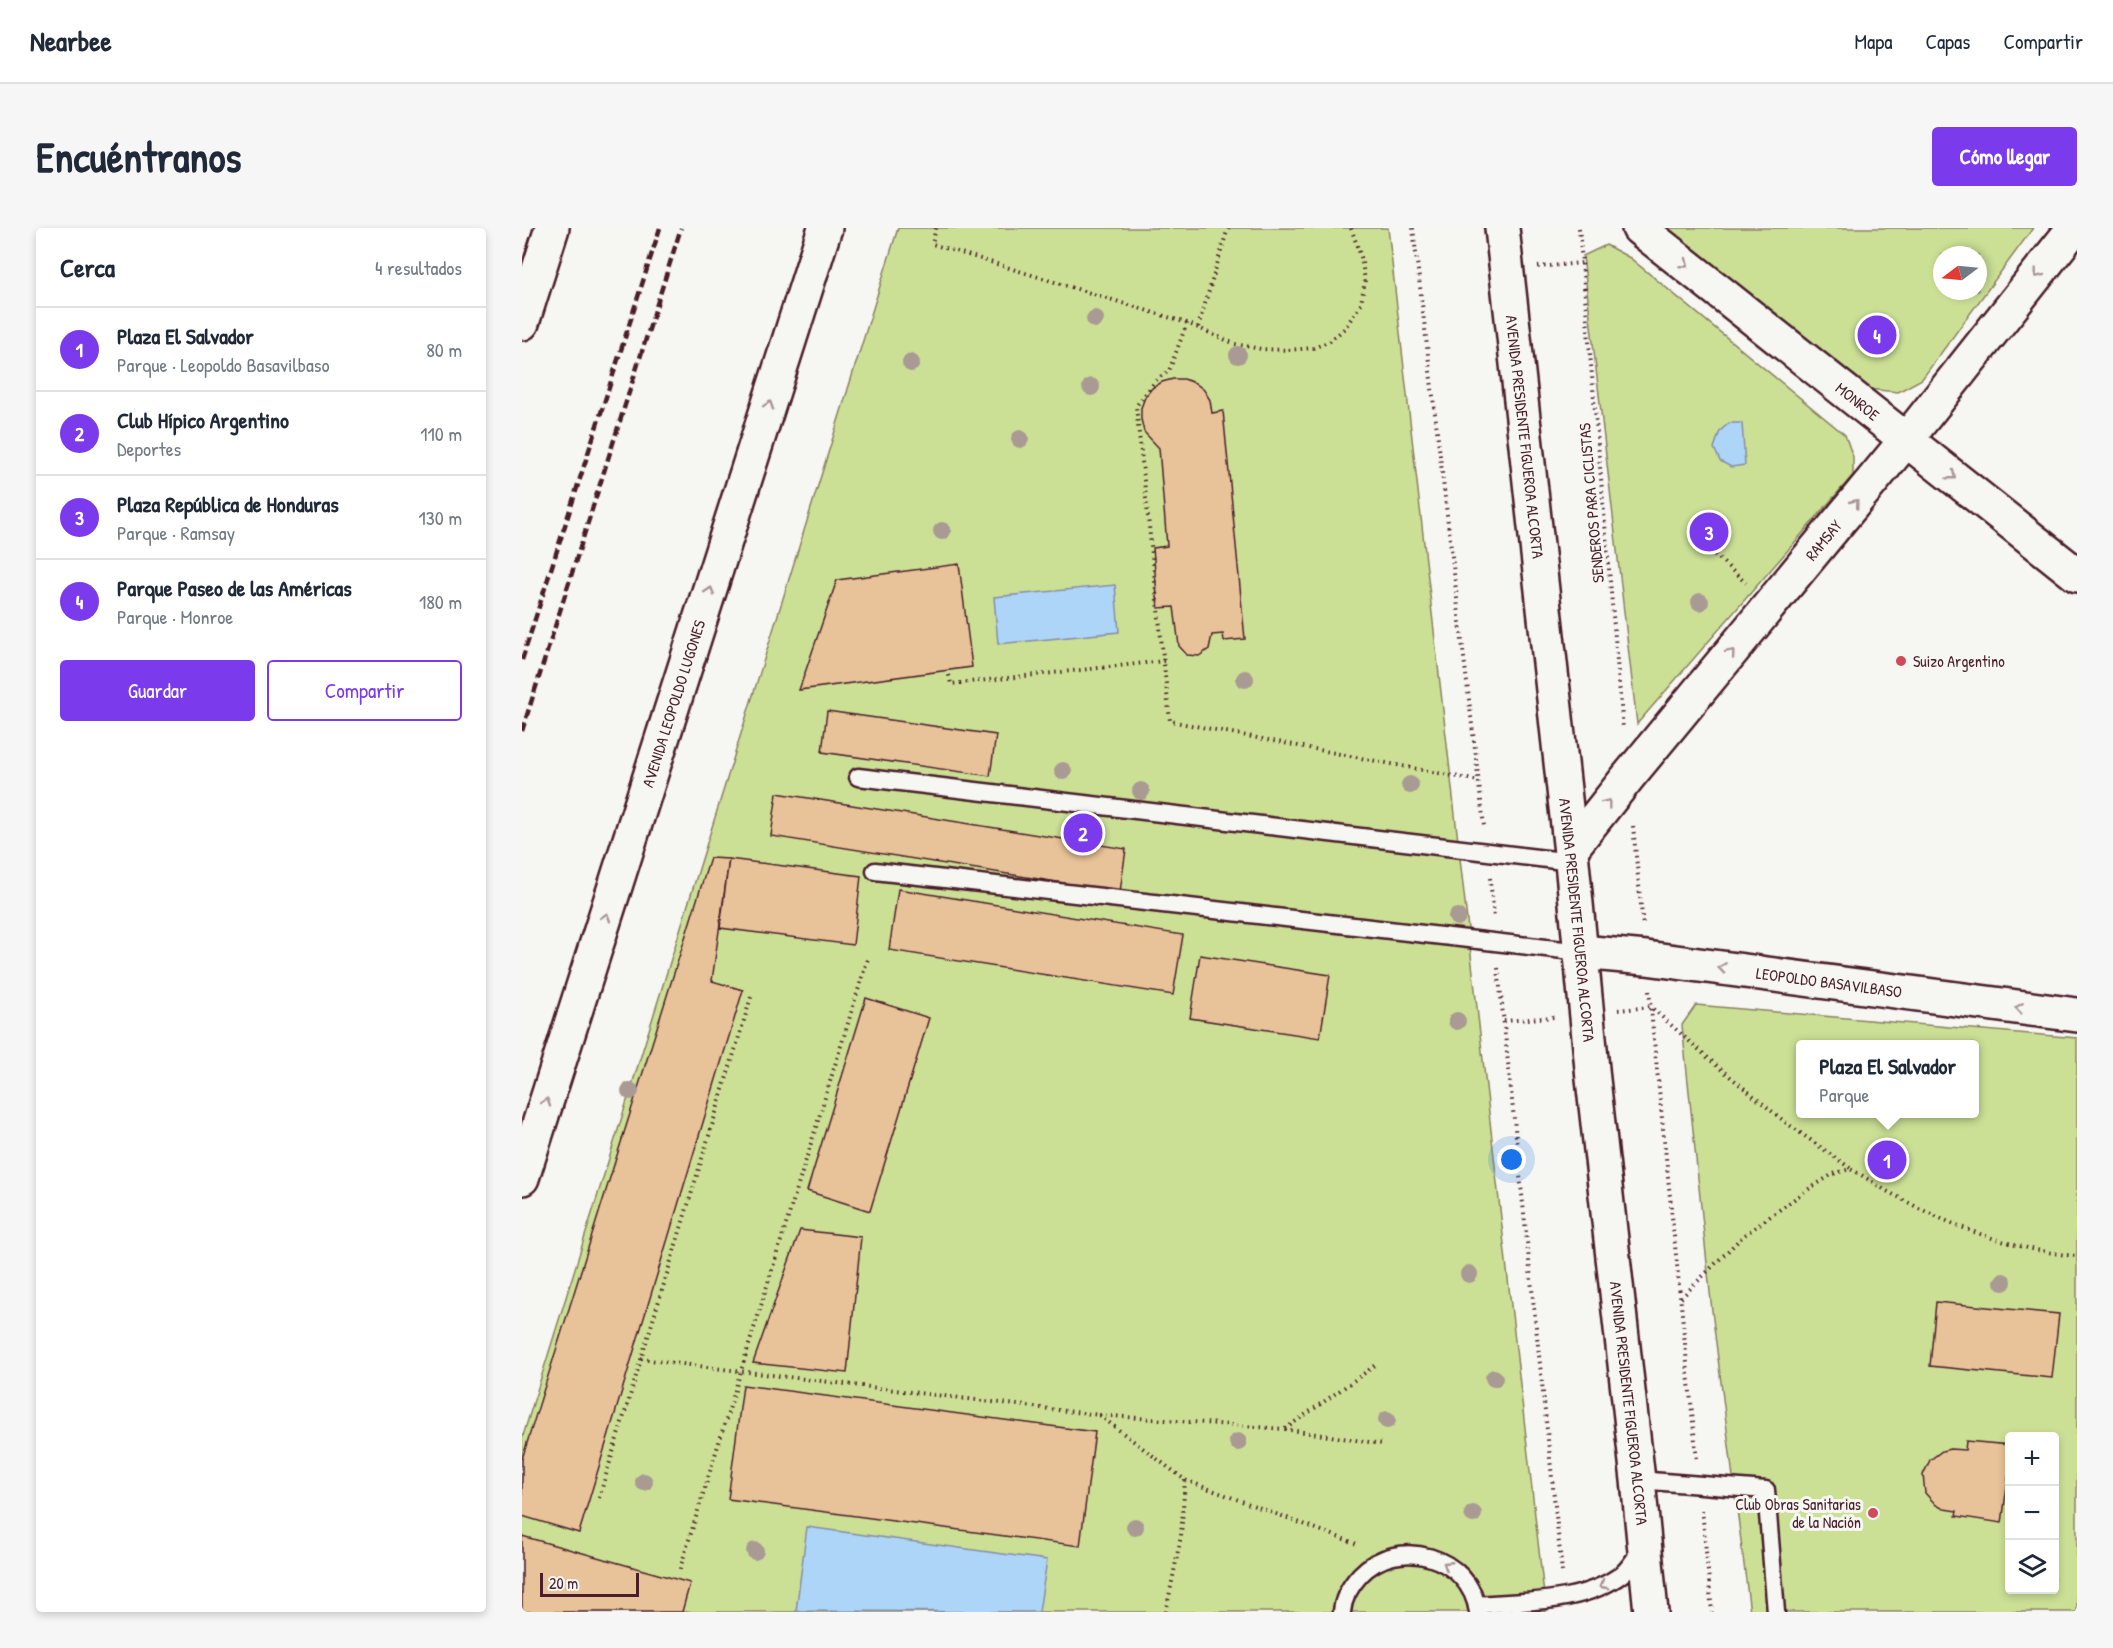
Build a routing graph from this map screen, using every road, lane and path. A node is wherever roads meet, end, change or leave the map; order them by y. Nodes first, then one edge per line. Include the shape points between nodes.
1 (552, 228) edge
2 (825, 228) edge
3 (936, 228) edge
4 (1228, 228) edge
5 (1351, 228) edge
6 (1502, 228) edge
7 (1579, 228) edge
8 (1639, 228) edge
9 (2074, 228) edge
10 (1582, 263) junction
11 (1506, 270) junction
12 (522, 323) edge
13 (1187, 323) junction
14 (1198, 327) junction
15 (1906, 440) junction
16 (1703, 522) dead end
17 (2077, 575) edge
18 (1771, 605) junction
19 (1164, 661) junction
20 (949, 675) dead end
21 (858, 777) dead end
22 (1628, 777) junction
23 (1479, 781) dead end
24 (1571, 856) junction
25 (875, 871) dead end
26 (1581, 952) junction
27 (868, 958) dead end
28 (1646, 958) junction
29 (752, 994) dead end
30 (1651, 1007) junction
31 (2077, 1015) edge
32 (1850, 1169) junction
33 (522, 1178) edge
34 (2077, 1256) edge
35 (1680, 1299) junction
36 (641, 1359) junction
37 (1376, 1365) dead end
38 (741, 1371) junction
39 (1099, 1415) junction
40 (1284, 1429) junction
41 (1382, 1444) dead end
42 (1185, 1480) junction
43 (1638, 1480) junction
44 (1699, 1484) junction
45 (599, 1498) dead end
46 (1644, 1545) junction
47 (1389, 1556) junction
48 (680, 1569) dead end
49 (1478, 1609) edge
50 (1166, 1612) edge
51 (1342, 1612) edge
52 (1651, 1612) edge
53 (1712, 1612) edge
54 (1776, 1612) edge

1 - 12 main road
33 -> 2 main road, AVENIDA LEOPOLDO LUGONES
3 - 13 path via 932,244
4 - 14 path
5 - 14 path via 1365,280 1361,304 1346,328 1330,341 1313,348 1261,349 1235,344
6 - 11 main road, AVENIDA PRESIDENTE FIGUEROA ALCORTA
7 - 10 path, SENDEROS PARA CICLISTAS
8 -> 15 main road, MONROE
9 -> 15 main road, RAMSAY
10 - 11 path
10 - 22 path, SENDEROS PARA CICLISTAS
11 - 24 main road, AVENIDA PRESIDENTE FIGUEROA ALCORTA
13 - 14 path
13 - 19 path via 1169,371 1157,379 1136,406
15 -> 17 main road, MONROE
18 -> 15 main road, RAMSAY
16 - 18 path via 1703,537 1715,555
22 -> 18 main road, RAMSAY
19 - 20 path via 951,684
19 - 23 path via 1170,721
21 - 24 lane
24 -> 22 main road, RAMSAY
22 - 28 path, SENDEROS PARA CICLISTAS
24 - 26 main road, AVENIDA PRESIDENTE FIGUEROA ALCORTA
25 - 26 lane
26 - 28 main road, LEOPOLDO BASAVILBASO
26 - 43 main road, AVENIDA PRESIDENTE FIGUEROA ALCORTA
27 - 38 path
28 - 30 path, SENDEROS PARA CICLISTAS
31 -> 28 main road, LEOPOLDO BASAVILBASO
29 - 36 path
30 - 32 path via 1785,1122
30 - 35 path, SENDEROS PARA CICLISTAS
32 - 34 path via 1896,1197 1971,1230 2051,1254
32 - 35 path via 1813,1186 1743,1236
35 - 44 path, SENDEROS PARA CICLISTAS
36 - 38 path
36 - 45 path
37 - 40 path
38 - 39 path
38 - 48 path
39 - 40 path
39 - 42 path
40 - 41 path
42 - 47 path
42 - 50 path via 1181,1536
43 - 44 lane
43 - 46 main road, AVENIDA PRESIDENTE FIGUEROA ALCORTA
44 - 53 path, SENDEROS PARA CICLISTAS
44 - 54 lane via 1766,1490
46 -> 49 lane via 1624,1573 1598,1589
46 - 52 main road, AVENIDA PRESIDENTE FIGUEROA ALCORTA
49 -> 47 lane via 1470,1588 1443,1562 1426,1555
47 - 51 lane via 1368,1567 1351,1584

